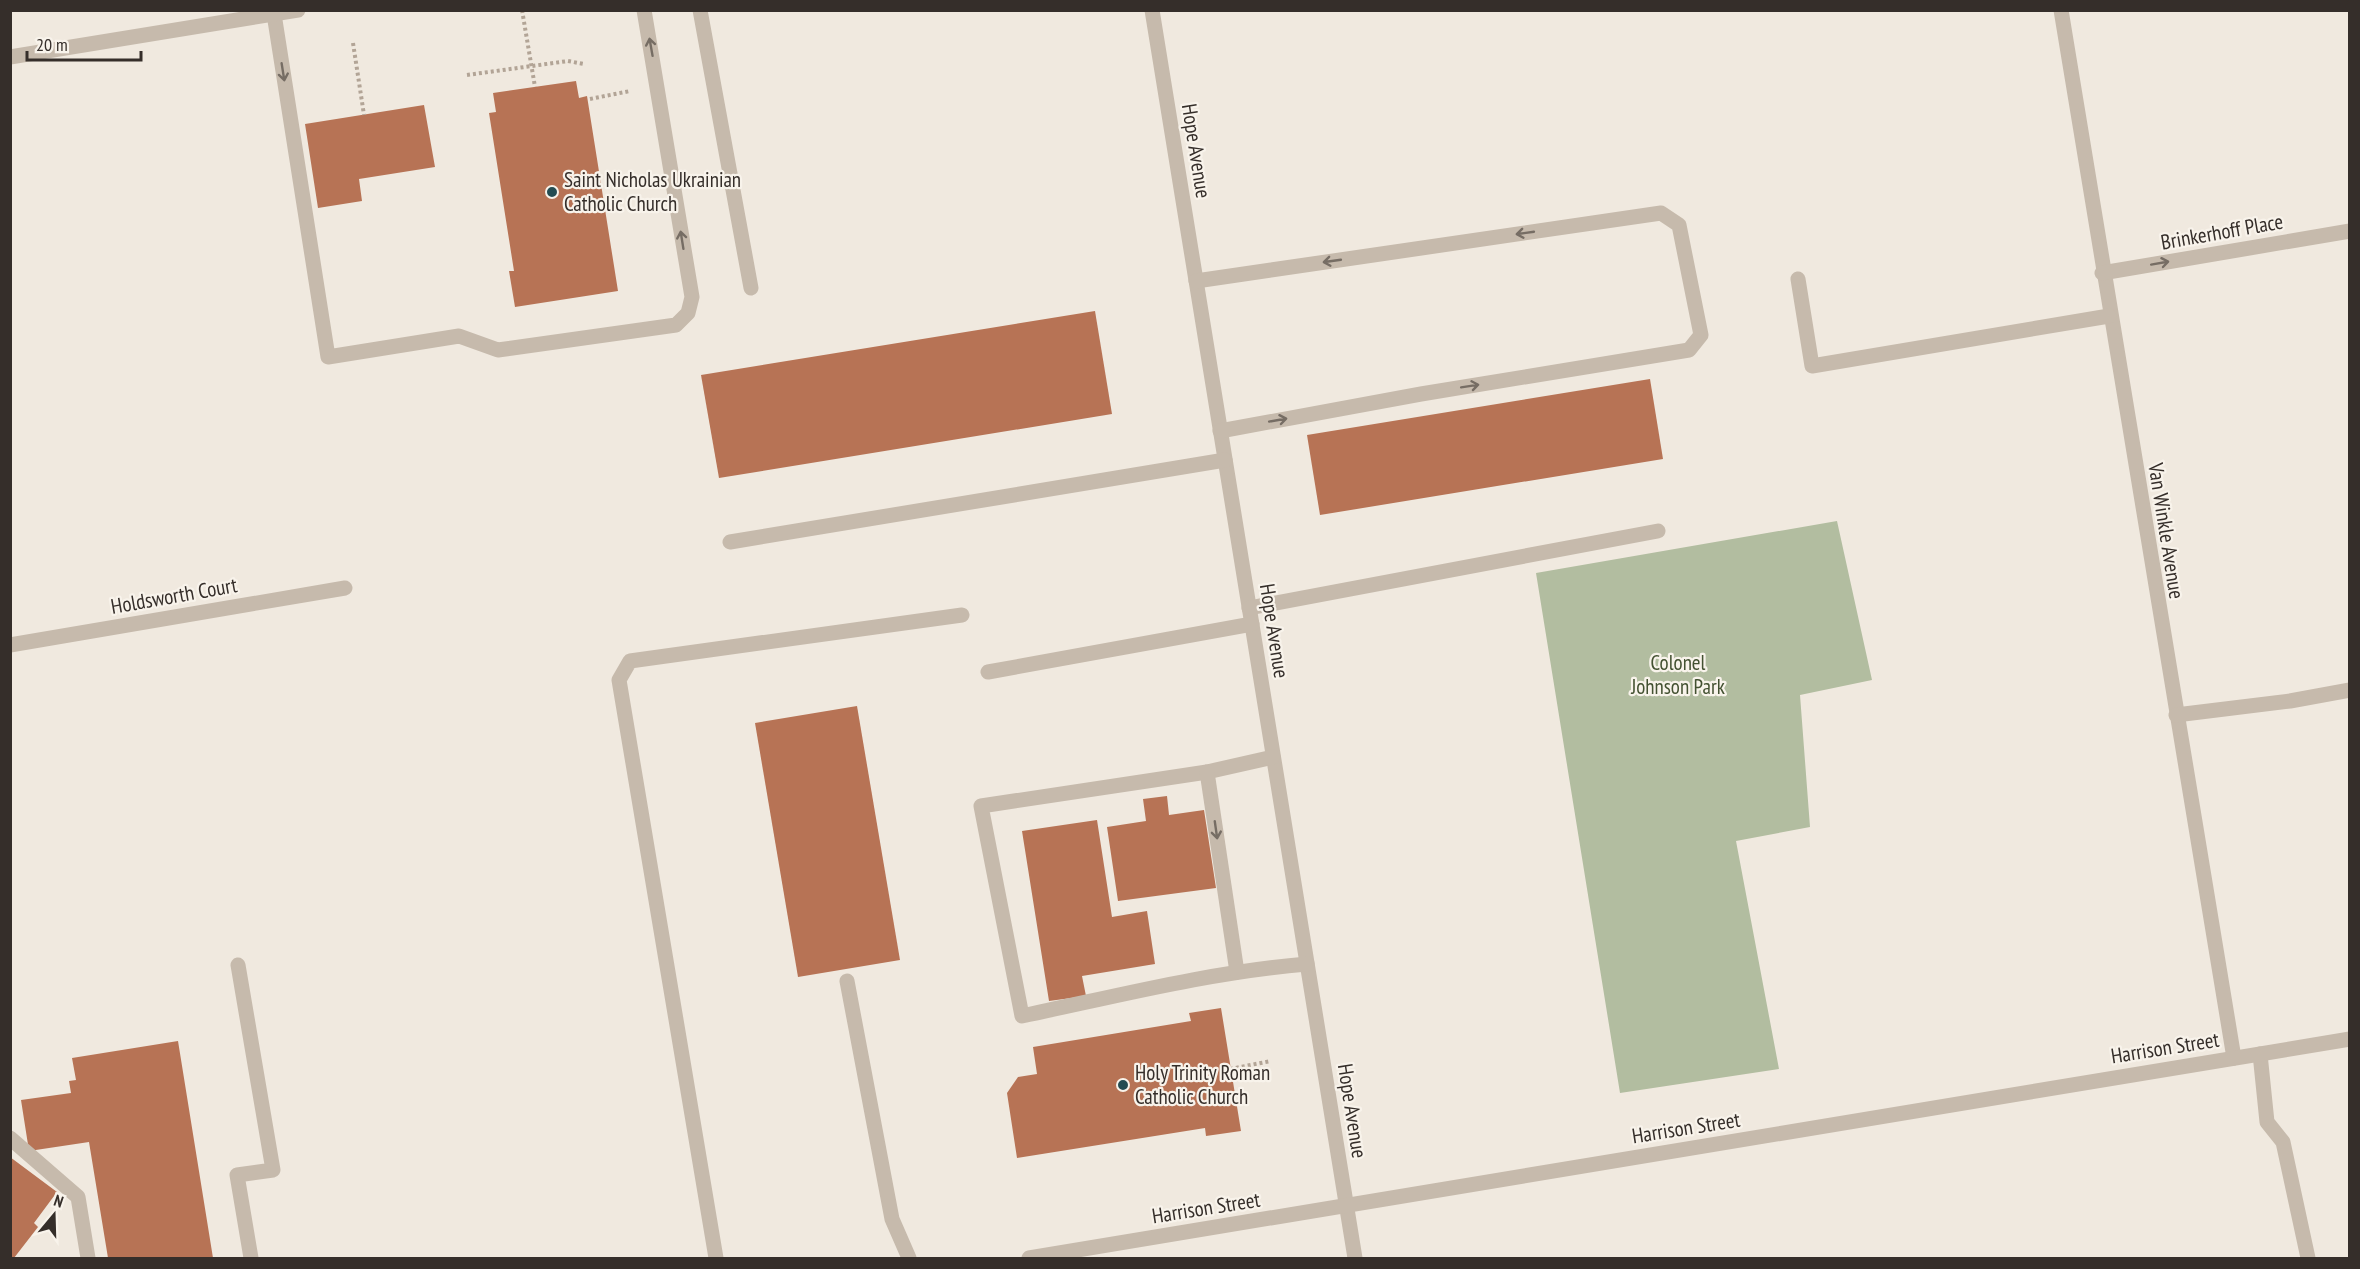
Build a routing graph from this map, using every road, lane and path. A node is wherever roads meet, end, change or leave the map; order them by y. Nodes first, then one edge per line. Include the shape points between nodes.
1 (298, 10) edge
2 (522, 10) edge
3 (644, 10) edge
4 (700, 10) edge
5 (1152, 10) edge
6 (2061, 10) edge
7 (274, 14) junction
8 (353, 43) dead end
9 (10, 57) edge
10 (584, 64) dead end
11 (532, 67) junction
12 (467, 75) dead end
13 (657, 86) junction
14 (535, 87) dead end
15 (590, 99) dead end
16 (364, 115) dead end
17 (2349, 231) edge
18 (2102, 273) junction
19 (1798, 279) dead end
20 (1196, 281) junction
21 (751, 288) dead end
22 (2109, 316) junction
23 (1220, 431) junction
24 (1225, 460) junction
25 (1658, 531) dead end
26 (730, 542) dead end
27 (345, 588) dead end
28 (1249, 608) junction
29 (962, 615) dead end
30 (1252, 624) junction
31 (10, 645) edge
32 (988, 672) dead end
33 (2349, 690) edge
34 (2176, 715) junction
35 (1274, 757) junction
36 (1207, 772) junction
37 (1307, 964) junction
38 (238, 965) dead end
39 (1237, 972) junction
40 (848, 981) dead end
41 (2349, 1039) edge
42 (2260, 1054) junction
43 (2234, 1058) junction
44 (1271, 1061) dead end
45 (1230, 1069) dead end
46 (10, 1138) edge
47 (1346, 1205) junction
48 (88, 1258) edge
49 (251, 1258) edge
50 (716, 1258) edge
51 (909, 1258) edge
52 (1029, 1258) edge
53 (1355, 1258) edge
54 (2308, 1258) edge

1 - 7 street
2 - 11 path
13 -> 3 street
4 - 21 street
5 - 20 street, Hope Avenue
6 - 18 street, Van Winkle Avenue
7 - 9 street
7 -> 13 street via 328,357 459,336 498,350 676,325 688,313 692,297
8 - 16 path
10 - 11 path via 568,61
11 - 12 path
11 - 14 path
13 - 15 path
18 -> 17 street, Brinkerhoff Place
18 - 22 street, Van Winkle Avenue
19 - 22 street via 1812,366
20 - 23 street, Hope Avenue
23 -> 20 street via 1689,350 1701,335 1679,225 1661,213
22 - 34 street, Van Winkle Avenue
23 - 24 street, Hope Avenue
24 - 26 street
24 - 28 street, Hope Avenue
25 - 28 street
27 - 31 street, Holdsworth Court
28 - 30 street, Hope Avenue
29 - 50 street via 630,661 623,669 619,680
30 - 32 street
30 - 35 street, Hope Avenue
33 - 34 street
34 - 43 street, Van Winkle Avenue
35 - 36 street
35 - 37 street, Hope Avenue
36 -> 39 street
36 - 39 street via 981,806 1022,1016
37 - 39 street
37 - 47 street, Hope Avenue
38 - 49 street via 273,1170 237,1175
40 - 51 street via 892,1219
41 - 42 street, Harrison Street
42 - 43 street, Harrison Street
42 - 54 street via 2267,1122 2283,1142
43 - 47 street, Harrison Street
44 - 45 path
46 - 48 street via 78,1197
47 - 52 street, Harrison Street
47 - 53 street, Hope Avenue

